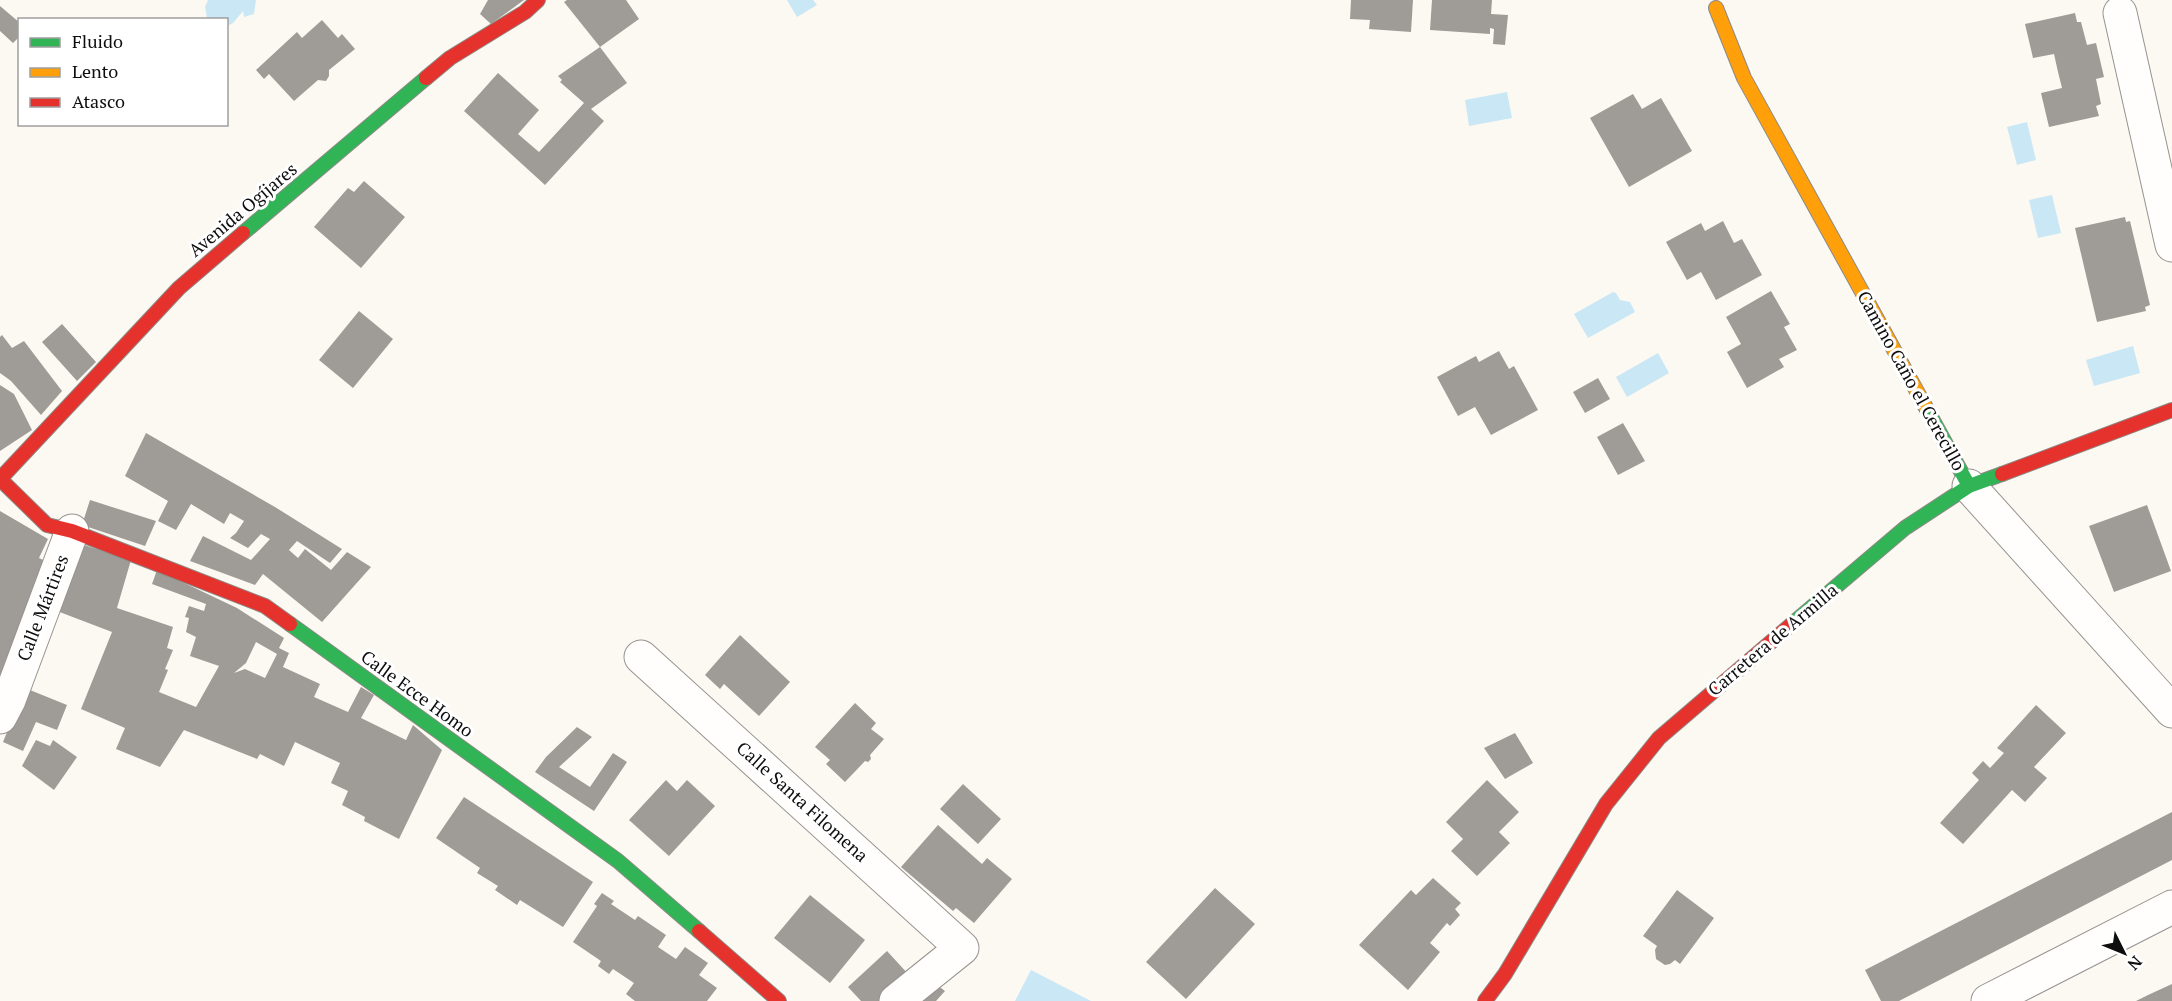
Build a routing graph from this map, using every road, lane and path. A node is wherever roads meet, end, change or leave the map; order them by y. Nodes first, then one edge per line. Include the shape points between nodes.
1 (538, 0) edge
2 (1717, 7) dead end
3 (2120, 13) dead end
4 (2172, 245) edge
5 (2172, 410) edge
6 (0, 479) edge
7 (1969, 486) junction
8 (72, 531) junction
9 (641, 657) dead end
10 (2172, 711) edge
11 (0, 717) edge
12 (2172, 908) edge
13 (779, 1001) edge
14 (896, 1001) edge
15 (1485, 1001) edge
16 (1988, 1001) edge

1 - 6 street, Avenida Ogíjares via 450,58 179,288
2 - 7 street, Camino Caño el Cerecillo via 1744,78
3 - 4 street
5 - 7 street, Carretera de Armilla
6 - 8 street, Calle Ecce Homo via 47,525
7 - 10 street, Camino Caño el Cerecillo
7 - 15 street, Carretera de Armilla via 1905,528 1659,738 1606,804
8 - 11 street, Calle Mártires
8 - 13 street, Calle Ecce Homo via 265,606 618,861
9 - 14 street, Calle Santa Filomena via 962,948
12 - 16 street

